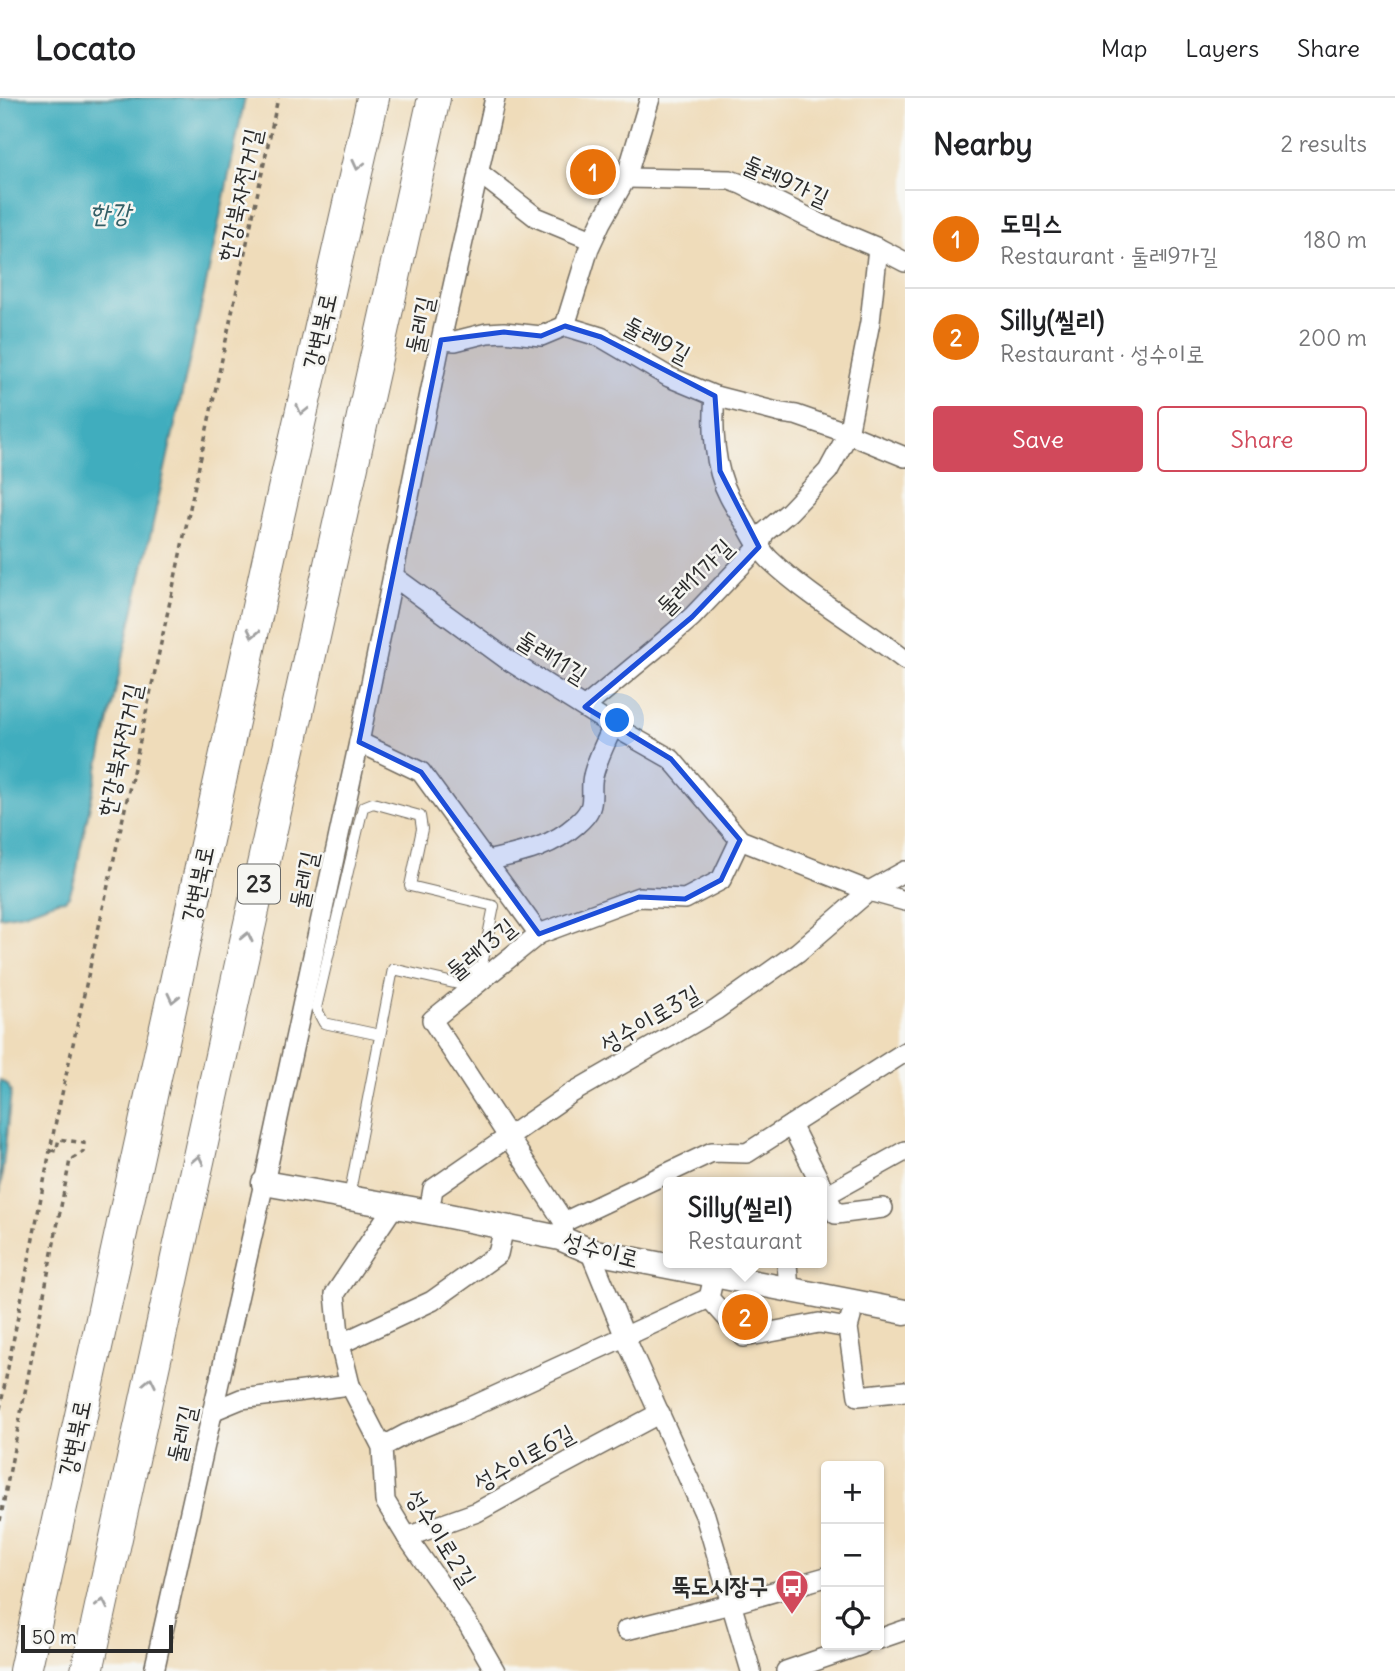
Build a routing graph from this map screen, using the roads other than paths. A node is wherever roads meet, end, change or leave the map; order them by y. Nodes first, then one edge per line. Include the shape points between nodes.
1 (373, 98) edge
2 (433, 98) edge
3 (495, 98) edge
4 (650, 98) edge
5 (478, 172) junction
6 (626, 178) junction
7 (592, 240) junction
8 (878, 248) junction
9 (905, 262) edge
10 (565, 326) junction
11 (441, 340) junction
12 (715, 396) junction
13 (848, 434) junction
14 (905, 457) edge
15 (760, 547) junction
16 (393, 576) junction
17 (905, 660) edge
18 (585, 707) junction
19 (613, 726) junction
20 (359, 742) junction
21 (740, 840) junction
22 (487, 861) junction
23 (905, 871) edge
24 (869, 891) junction
25 (905, 901) edge
26 (539, 934) junction
27 (380, 1035) junction
28 (905, 1052) edge
29 (791, 1125) junction
30 (508, 1136) junction
31 (905, 1151) edge
32 (663, 1177) edge
33 (664, 1177) edge
34 (816, 1177) edge
35 (264, 1183) junction
36 (827, 1196) edge
37 (349, 1198) junction
38 (827, 1200) edge
39 (394, 1206) junction
40 (883, 1209) dead end
41 (429, 1212) junction
42 (504, 1227) junction
43 (562, 1230) junction
44 (590, 1251) junction
45 (787, 1268) edge
46 (712, 1287) junction
47 (789, 1290) junction
48 (854, 1303) junction
49 (905, 1312) edge
50 (848, 1328) junction
51 (625, 1336) junction
52 (340, 1344) junction
53 (351, 1385) junction
54 (905, 1391) edge
55 (212, 1410) junction
56 (660, 1413) junction
57 (382, 1447) junction
58 (407, 1538) junction
59 (821, 1578) edge
60 (731, 1604) junction
61 (626, 1630) dead end
62 (905, 1630) edge
63 (884, 1637) edge
64 (847, 1650) edge
65 (24, 1669) edge
66 (88, 1671) edge
67 (154, 1671) edge
68 (495, 1671) edge
69 (751, 1671) edge
70 (786, 1671) edge

1 -> 65 highway, 강변북로 / 23
66 -> 2 highway, 23
3 - 5 street, 둘레길
4 - 6 street
5 - 7 street via 536,217
5 - 11 street, 둘레길
6 - 7 street
6 - 8 street, 둘레9가길 via 730,180
7 - 10 street
8 - 9 street, 둘레9가길
8 - 13 street via 870,322
10 - 11 street via 541,336 496,332
10 - 12 street, 둘레9길 via 601,338
11 - 16 street, 둘레길
12 - 13 street, 둘레9길 via 796,415
12 - 15 street via 713,428 720,471 728,494
13 - 14 street, 둘레9길
13 - 15 street, 둘레11가길 via 828,471 764,533
15 - 17 street via 803,587
15 - 18 street, 둘레11가길 via 692,617
16 - 18 street, 둘레11길 via 508,660
16 - 20 street, 둘레길
18 - 19 street, 둘레11길
19 - 21 street, 둘레11길 via 671,759
19 - 22 street via 592,776 592,805 587,814 551,843
20 - 22 street, 둘레13길 via 421,772
20 - 35 street, 둘레길
21 - 24 street, 둘레11길
21 - 26 street via 721,880 685,899 639,897
22 - 26 street, 둘레13길
23 - 24 street, 성수이로3길
24 - 25 street, 둘레11길
24 - 30 street, 성수이로3길 via 798,952 716,1010 570,1094
26 - 30 street, 둘레13길 via 432,1020
27 - 27 lane via 393,969 458,984 482,965 494,906 410,886 422,829 420,816 373,803 363,807 316,1008 324,1023
27 - 37 lane
28 - 29 street
29 - 33 street via 747,1153 712,1152
29 - 34 street
30 - 41 street, 성수이로3길 via 433,1189
30 - 43 street, 둘레13길
31 - 36 street
32 - 43 street
35 - 37 street, 성수이로
35 - 55 street, 둘레길
37 - 39 street, 성수이로
38 - 40 street via 836,1214
39 - 41 street, 성수이로
39 - 52 street, 성수이로2길 via 335,1294
41 - 42 street, 성수이로
42 - 43 street, 성수이로
42 - 52 street via 498,1254 432,1301
43 - 44 street, 성수이로
44 - 46 street, 성수이로
44 - 51 street
45 - 47 street
46 - 47 street, 성수이로
46 - 50 street via 744,1337 819,1323
46 - 51 street
47 - 48 street, 성수이로
48 - 49 street, 성수이로
48 - 50 street
50 - 54 street via 858,1396
51 - 56 street
51 - 57 street
52 - 53 street, 성수이로2길
53 - 55 street via 241,1399
53 - 57 street, 성수이로2길
55 - 67 street, 둘레길
56 - 58 street, 성수이로6길 via 477,1512
56 - 60 street via 705,1515
57 - 58 street, 성수이로2길 via 386,1501
58 - 68 street, 성수이로2길
59 - 60 street
60 - 61 street
60 - 69 street
62 - 63 street
64 - 70 street

